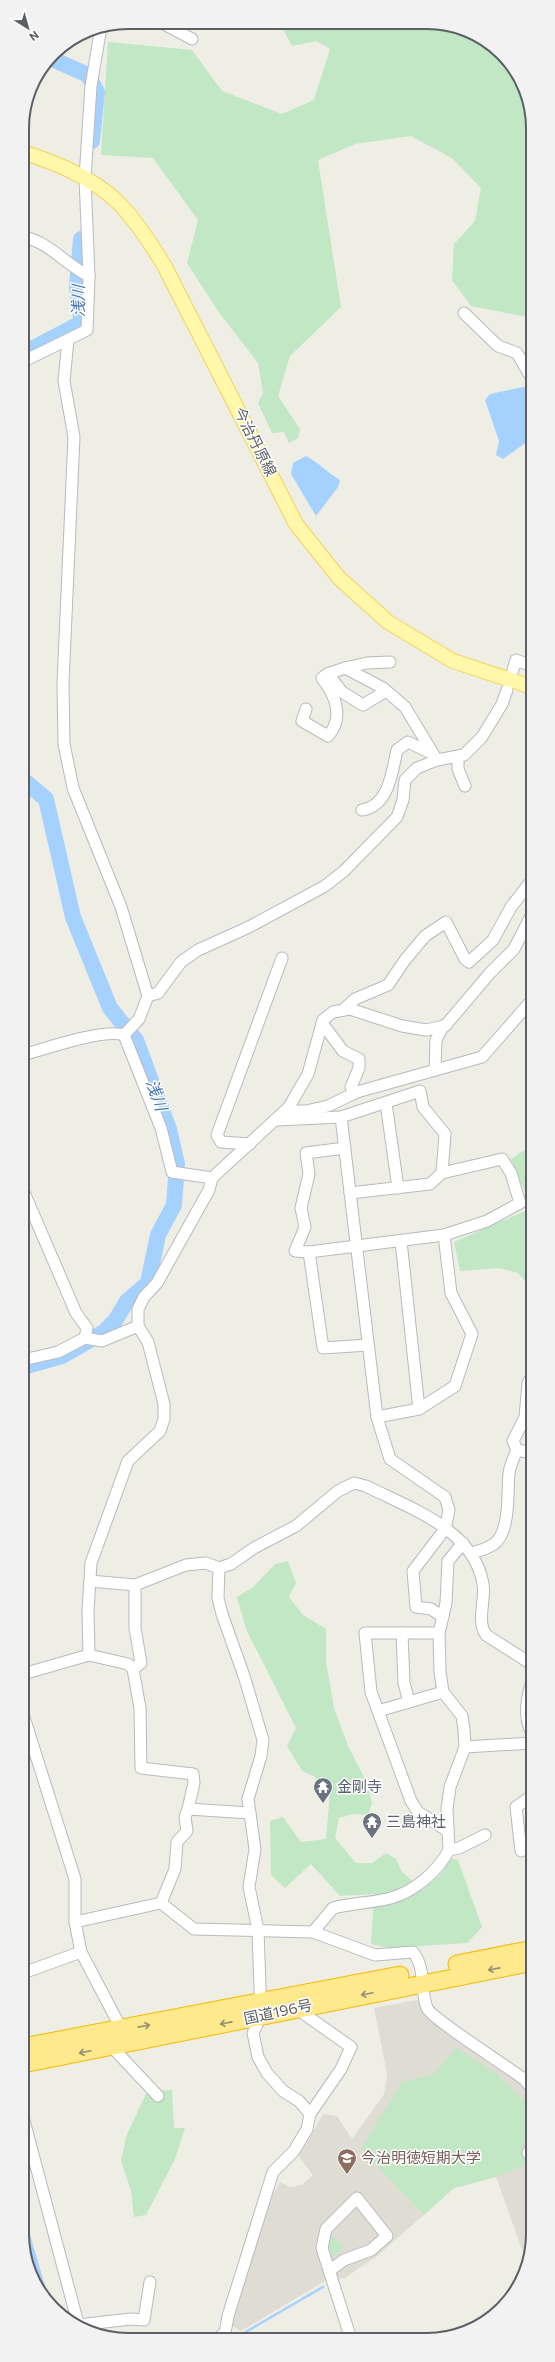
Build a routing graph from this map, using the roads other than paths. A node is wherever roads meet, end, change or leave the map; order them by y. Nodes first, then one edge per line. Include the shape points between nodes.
1 (173, 29) edge
2 (100, 33) edge
3 (192, 39) dead end
4 (29, 154) edge
5 (85, 178) junction
6 (29, 238) edge
7 (89, 276) junction
8 (464, 313) dead end
9 (68, 340) junction
10 (29, 359) edge
11 (526, 369) edge
12 (390, 662) dead end
13 (526, 664) edge
14 (345, 668) junction
15 (513, 670) dead end
16 (327, 674) junction
17 (526, 685) edge
18 (507, 690) dead end
19 (386, 691) junction
20 (306, 709) dead end
21 (458, 756) junction
22 (435, 757) junction
23 (465, 786) dead end
24 (362, 810) dead end
25 (526, 888) edge
26 (526, 926) edge
27 (282, 958) dead end
28 (148, 996) junction
29 (526, 1007) edge
30 (343, 1010) junction
31 (322, 1023) junction
32 (444, 1026) junction
33 (124, 1035) junction
34 (29, 1053) edge
35 (435, 1070) junction
36 (355, 1093) junction
37 (386, 1102) junction
38 (285, 1112) junction
39 (341, 1117) junction
40 (277, 1120) junction
41 (250, 1144) junction
42 (345, 1148) junction
43 (442, 1173) junction
44 (212, 1178) junction
45 (398, 1188) junction
46 (350, 1193) junction
47 (29, 1204) edge
48 (444, 1235) junction
49 (401, 1241) junction
50 (356, 1246) junction
51 (309, 1252) junction
52 (138, 1326) junction
53 (85, 1338) junction
54 (368, 1345) junction
55 (29, 1359) edge
56 (526, 1406) edge
57 (419, 1409) junction
58 (376, 1417) junction
59 (517, 1450) junction
60 (526, 1451) edge
61 (445, 1529) junction
62 (463, 1543) junction
63 (471, 1553) junction
64 (219, 1568) junction
65 (90, 1581) junction
66 (135, 1585) junction
67 (443, 1617) junction
68 (402, 1633) junction
69 (439, 1633) junction
70 (89, 1655) junction
71 (526, 1661) edge
72 (132, 1669) junction
73 (29, 1672) edge
74 (443, 1692) junction
75 (409, 1702) junction
76 (378, 1711) junction
77 (29, 1733) edge
78 (526, 1743) edge
79 (465, 1747) junction
80 (526, 1800) edge
81 (188, 1810) junction
82 (250, 1813) junction
83 (448, 1831) junction
84 (485, 1835) dead end
85 (449, 1850) junction
86 (521, 1851) dead end
87 (161, 1903) junction
88 (75, 1922) junction
89 (258, 1930) junction
90 (313, 1932) junction
91 (526, 1951) edge
92 (80, 1952) junction
93 (526, 1963) edge
94 (29, 1971) edge
95 (422, 1977) junction
96 (297, 2008) junction
97 (261, 2009) junction
98 (122, 2030) junction
99 (29, 2046) edge
100 (111, 2046) junction
101 (29, 2063) edge
102 (526, 2081) edge
103 (158, 2096) dead end
104 (310, 2114) junction
105 (29, 2139) edge
106 (329, 2270) junction
107 (150, 2282) dead end
108 (77, 2319) edge
109 (88, 2325) edge
110 (225, 2333) edge
111 (349, 2333) edge

1 - 3 street
2 - 5 street via 91,86
4 - 5 main road, 今治丹原線
5 - 7 street
5 - 17 main road, 今治丹原線 via 125,210 152,247 296,524 339,578 388,622 453,661
6 - 7 street via 45,246 73,269
7 - 9 street via 87,330
8 - 11 street via 498,346 516,353
9 - 10 street
9 - 28 street via 64,381 74,437 63,683 64,744 73,788 121,907
12 - 14 street via 367,663
13 - 15 street via 516,660
14 - 16 street
14 - 19 street
16 - 19 street via 342,692 363,705
16 - 20 street via 322,678 331,690 337,713 336,728 328,736 302,721
18 - 21 street via 502,704 482,737 464,755
19 - 22 street via 405,707
21 - 22 street
21 - 23 street via 458,770
22 - 24 street via 408,742 397,750 391,779 384,796 369,809
22 - 28 street via 417,768 405,780 403,800 397,817 344,871 325,886 277,912 198,950 181,962 158,993
25 - 30 street via 511,907 493,940 469,962 446,922 425,936 388,985 355,999
26 - 32 street via 514,949
27 - 41 street via 217,1135 221,1142
28 - 33 street via 139,1019
29 - 35 street via 482,1057
30 - 31 street via 333,1012
30 - 32 street via 350,1009 402,1026 426,1030
31 - 36 street via 343,1051 359,1060 359,1068 351,1087
31 - 38 street via 308,1074
32 - 35 street via 436,1040
33 - 34 street via 118,1032
33 - 44 street via 161,1128 172,1172
35 - 36 street
36 - 38 street via 328,1106
37 - 39 street
37 - 43 street via 420,1091 423,1106 445,1134
37 - 45 street
38 - 40 street
39 - 40 street
39 - 42 street
40 - 41 street
41 - 44 street
42 - 46 street
42 - 51 street via 306,1153 309,1174 301,1208 305,1227 295,1251
43 - 45 street via 430,1184
43 - 48 street via 502,1159 511,1173 520,1202 487,1221
44 - 52 street via 209,1190 157,1283 144,1297 138,1309
45 - 46 street
46 - 50 street
47 - 53 street via 76,1313 87,1328
48 - 49 street
48 - 57 street via 451,1293 472,1334 455,1386
49 - 50 street
49 - 57 street
50 - 51 street
50 - 54 street
51 - 54 street via 323,1348
52 - 53 street via 102,1341
52 - 65 street via 148,1342 164,1404 164,1419 160,1431 128,1462 91,1563
53 - 55 street via 58,1352
54 - 58 street
56 - 59 street via 525,1417 513,1441
57 - 58 street
58 - 61 street via 390,1459 445,1497 449,1510
59 - 60 street
59 - 63 street via 509,1473 510,1486 504,1529 495,1543 486,1549
61 - 62 street
61 - 64 street via 366,1486 354,1483 338,1491 296,1526 254,1548 231,1564
61 - 67 street via 413,1571 416,1607 431,1609
62 - 63 street
62 - 67 street via 448,1561
63 - 71 street via 483,1584 481,1628 486,1635
64 - 66 street via 206,1563 186,1565
64 - 82 street via 218,1598 222,1614 263,1740 261,1756 248,1799
65 - 66 street
65 - 70 street
66 - 72 street via 134,1628 141,1663
67 - 69 street
68 - 69 street
68 - 75 street via 404,1683
68 - 76 street via 365,1633 371,1692
69 - 74 street
70 - 72 street via 128,1664
70 - 73 street
72 - 81 street via 140,1708 140,1768 193,1774 194,1783
74 - 75 street
74 - 79 street via 462,1716
75 - 76 street
76 - 83 street via 410,1801 418,1812
77 - 88 street via 76,1879
78 - 79 street
79 - 83 street via 450,1787
80 - 86 street via 516,1807
81 - 82 street
81 - 87 street via 185,1817 187,1831 177,1842 175,1869
82 - 89 street via 255,1849 249,1887
83 - 85 street
84 - 85 street via 460,1848
85 - 90 street via 440,1866 427,1878 392,1898 333,1908
87 - 88 street
87 - 89 street via 194,1930
88 - 92 street
89 - 90 street
89 - 97 street
90 - 95 street via 375,1955 413,1952 419,1960
91 - 95 highway, 国道196号
92 - 94 street
92 - 98 street
93 -> 95 highway, 国道196号
95 -> 96 highway, 国道196号
95 - 97 highway, 国道196号
95 - 102 street via 427,2009 440,2021
96 - 97 highway, 国道196号
96 - 104 street via 351,2047 341,2069
98 -> 97 highway, 国道196号
97 -> 100 highway, 国道196号
97 - 104 street via 253,2033 258,2057 267,2073 283,2091 299,2101
98 - 99 highway, 国道196号
100 -> 101 highway, 国道196号
100 - 103 street
104 - 110 street via 307,2129 294,2151 273,2172
105 - 108 street
106 - 106 street via 322,2248 326,2229 357,2198 387,2236 371,2250 344,2260
106 - 111 street
107 - 109 street via 144,2320 131,2319

